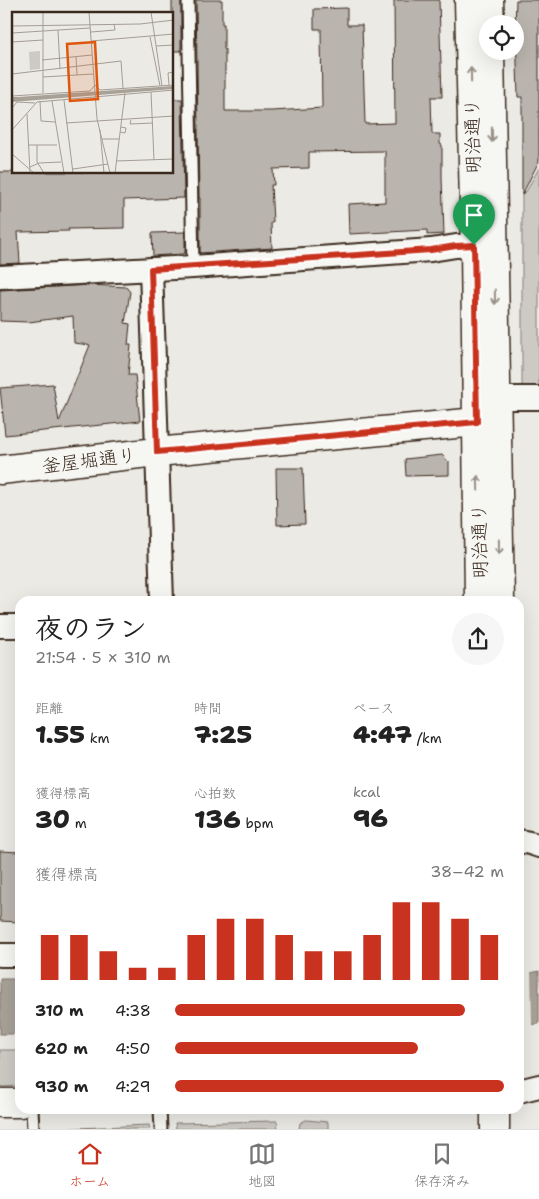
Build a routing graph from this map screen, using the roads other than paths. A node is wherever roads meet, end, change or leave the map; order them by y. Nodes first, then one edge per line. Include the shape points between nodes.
1 (188, 0) edge
2 (469, 0) edge
3 (489, 0) edge
4 (490, 15) edge
5 (490, 60) edge
6 (474, 245) junction
7 (193, 267) junction
8 (151, 269) junction
9 (0, 277) edge
10 (497, 398) junction
11 (539, 398) edge
12 (477, 422) junction
13 (157, 452) junction
14 (0, 470) edge
15 (162, 596) edge
16 (479, 596) edge
17 (500, 596) edge
18 (0, 626) edge
19 (15, 626) edge
20 (524, 841) edge
21 (539, 846) edge
22 (0, 955) edge
23 (15, 955) edge
24 (539, 1086) edge
25 (524, 1090) edge
26 (0, 1103) edge
27 (15, 1103) edge
28 (32, 1114) edge
29 (160, 1114) edge
30 (495, 1114) edge
31 (33, 1129) edge
32 (161, 1129) edge
33 (495, 1129) edge

1 - 7 lane
6 -> 2 main road, 明治通り
3 - 4 main road
5 -> 10 main road, 明治通り
6 - 7 street
6 - 12 main road, 明治通り
7 - 8 street
8 - 9 street
8 - 13 street
10 - 11 street
10 - 12 street
10 -> 17 main road, 明治通り
12 - 13 main road, 釜屋堀通り
16 -> 12 main road, 明治通り
13 - 14 main road, 釜屋堀通り
13 - 15 street
18 - 19 street
20 - 21 street
22 - 23 street
24 - 25 street
26 - 27 main road
28 - 31 lane
29 - 32 lane
30 - 33 main road

